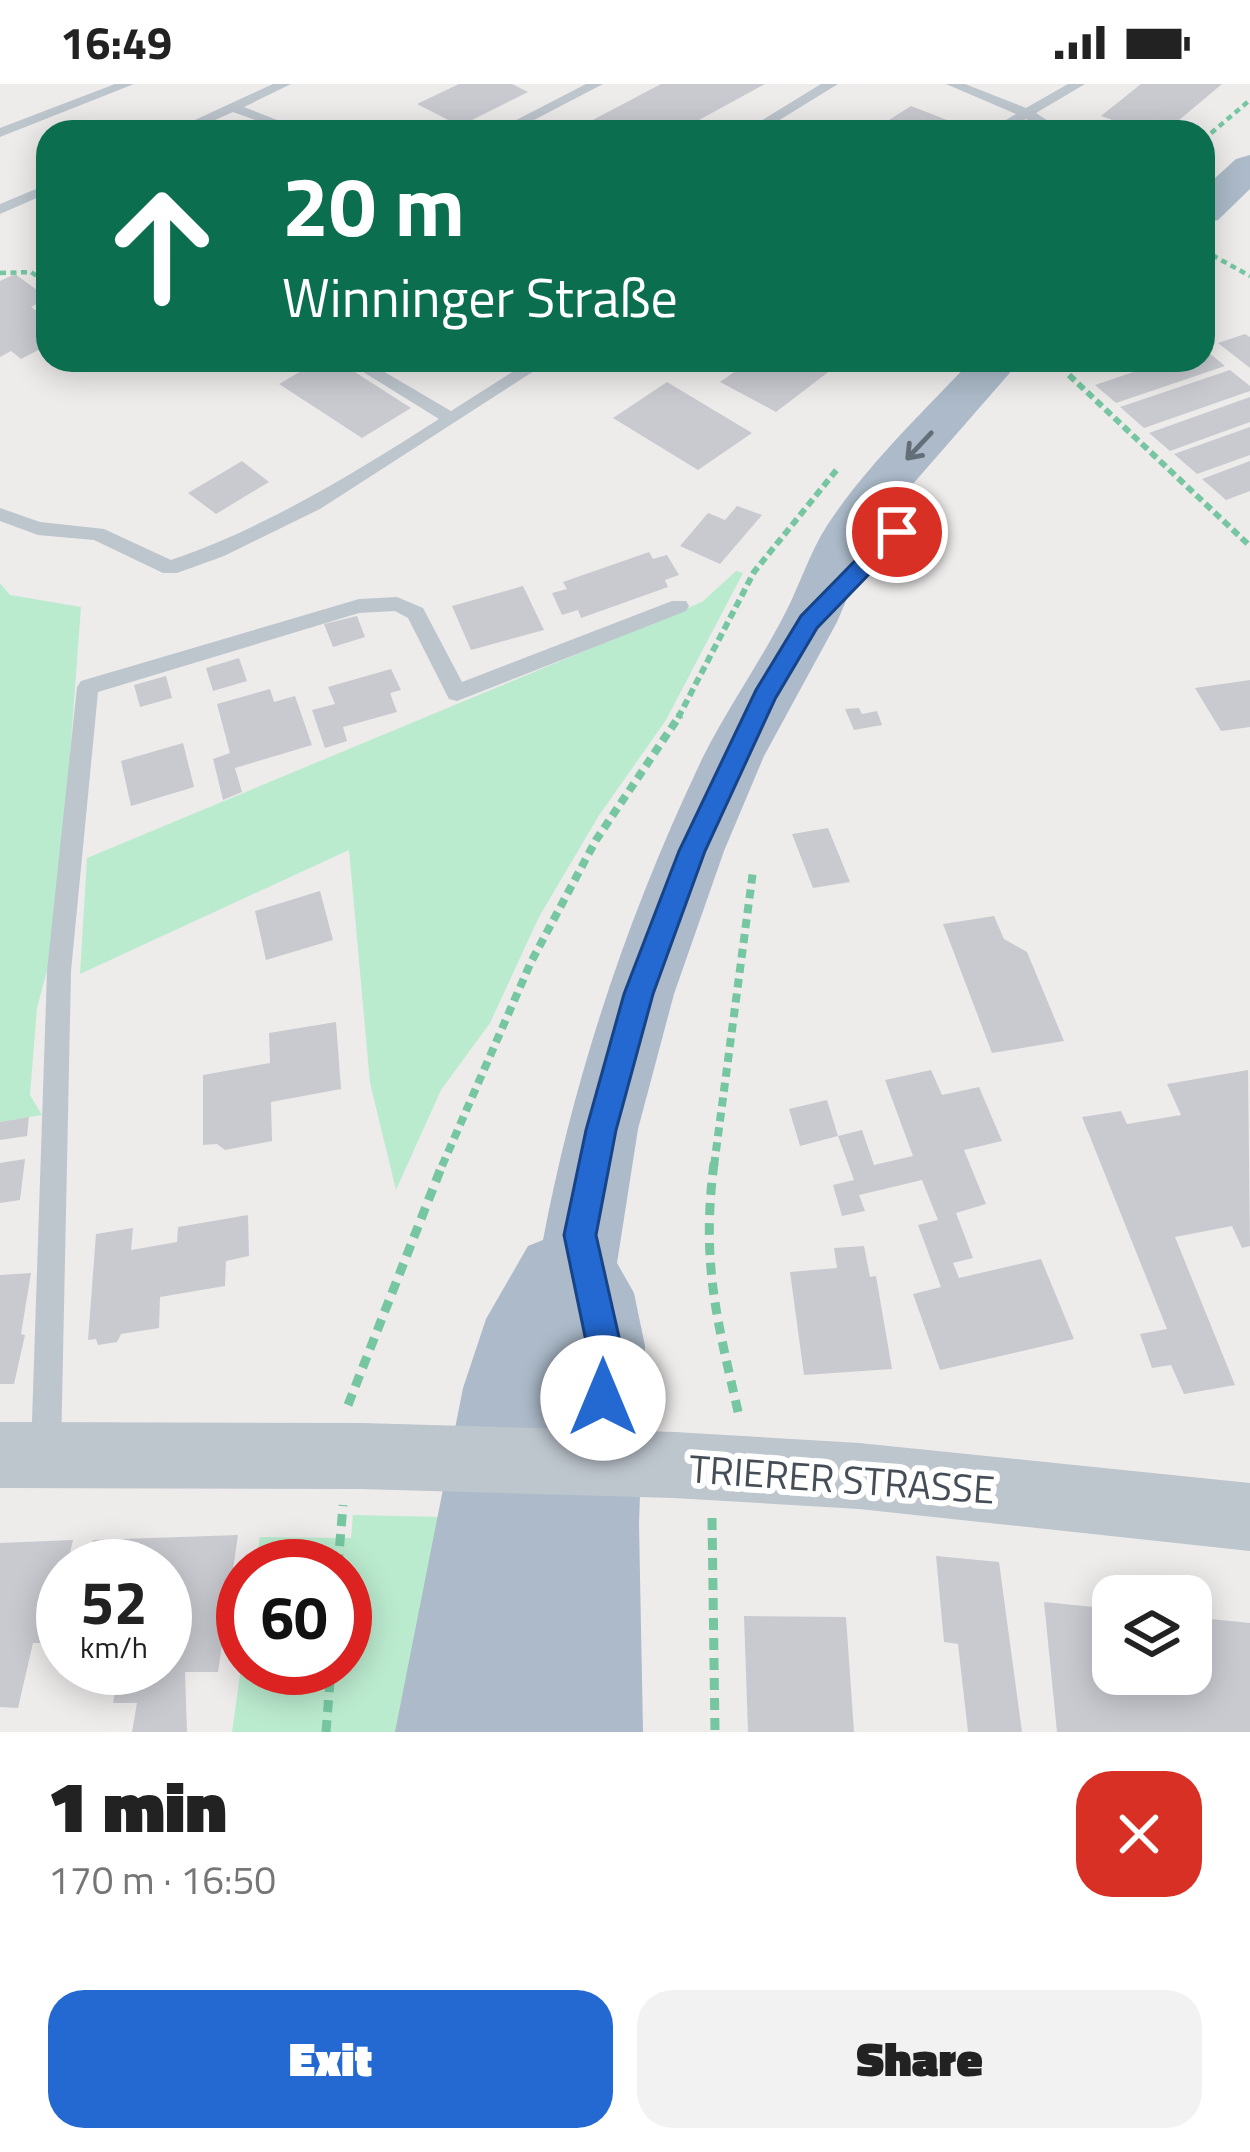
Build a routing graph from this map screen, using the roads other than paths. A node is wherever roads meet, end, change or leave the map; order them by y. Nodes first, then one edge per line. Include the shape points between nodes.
1 (124, 84) edge
2 (284, 84) edge
3 (596, 84) edge
4 (831, 84) edge
5 (953, 84) edge
6 (1078, 84) edge
7 (232, 107) junction
8 (1024, 112) junction
9 (5, 116) edge
10 (203, 120) edge
11 (268, 120) edge
12 (524, 120) edge
13 (770, 120) edge
14 (1012, 120) edge
15 (1038, 120) edge
16 (1250, 127) edge
17 (0, 134) edge
18 (1215, 159) edge
19 (1250, 167) edge
20 (36, 193) edge
21 (1215, 200) edge
22 (0, 209) edge
23 (372, 372) edge
24 (524, 372) edge
25 (1033, 372) edge
26 (449, 418) junction
27 (0, 514) edge
28 (679, 606) dead end
29 (580, 1235) junction
30 (23, 1455) edge
31 (1250, 1517) edge
32 (443, 1732) edge
33 (524, 1732) edge
34 (595, 1732) edge

1 - 9 lane
1 - 17 lane
2 - 7 lane
3 - 12 lane
4 - 13 lane
5 - 8 lane
6 - 8 lane
7 - 10 lane
7 - 11 lane
8 - 14 lane
8 - 15 lane
16 - 18 main road
19 - 21 main road
20 - 22 lane
23 - 26 lane
24 - 26 lane
25 - 29 main road via 880,552 809,622 735,754 666,915 619,1060
26 - 27 lane via 308,505 170,568 97,534 38,528
28 - 30 lane via 457,693 416,613 397,604 359,606 88,687
29 - 32 main road via 532,1311 504,1388
29 - 33 main road via 550,1435
29 - 34 main road via 604,1346
30 - 31 street, TRIERER STRASSE, bridge via 351,1455 693,1485 859,1476

